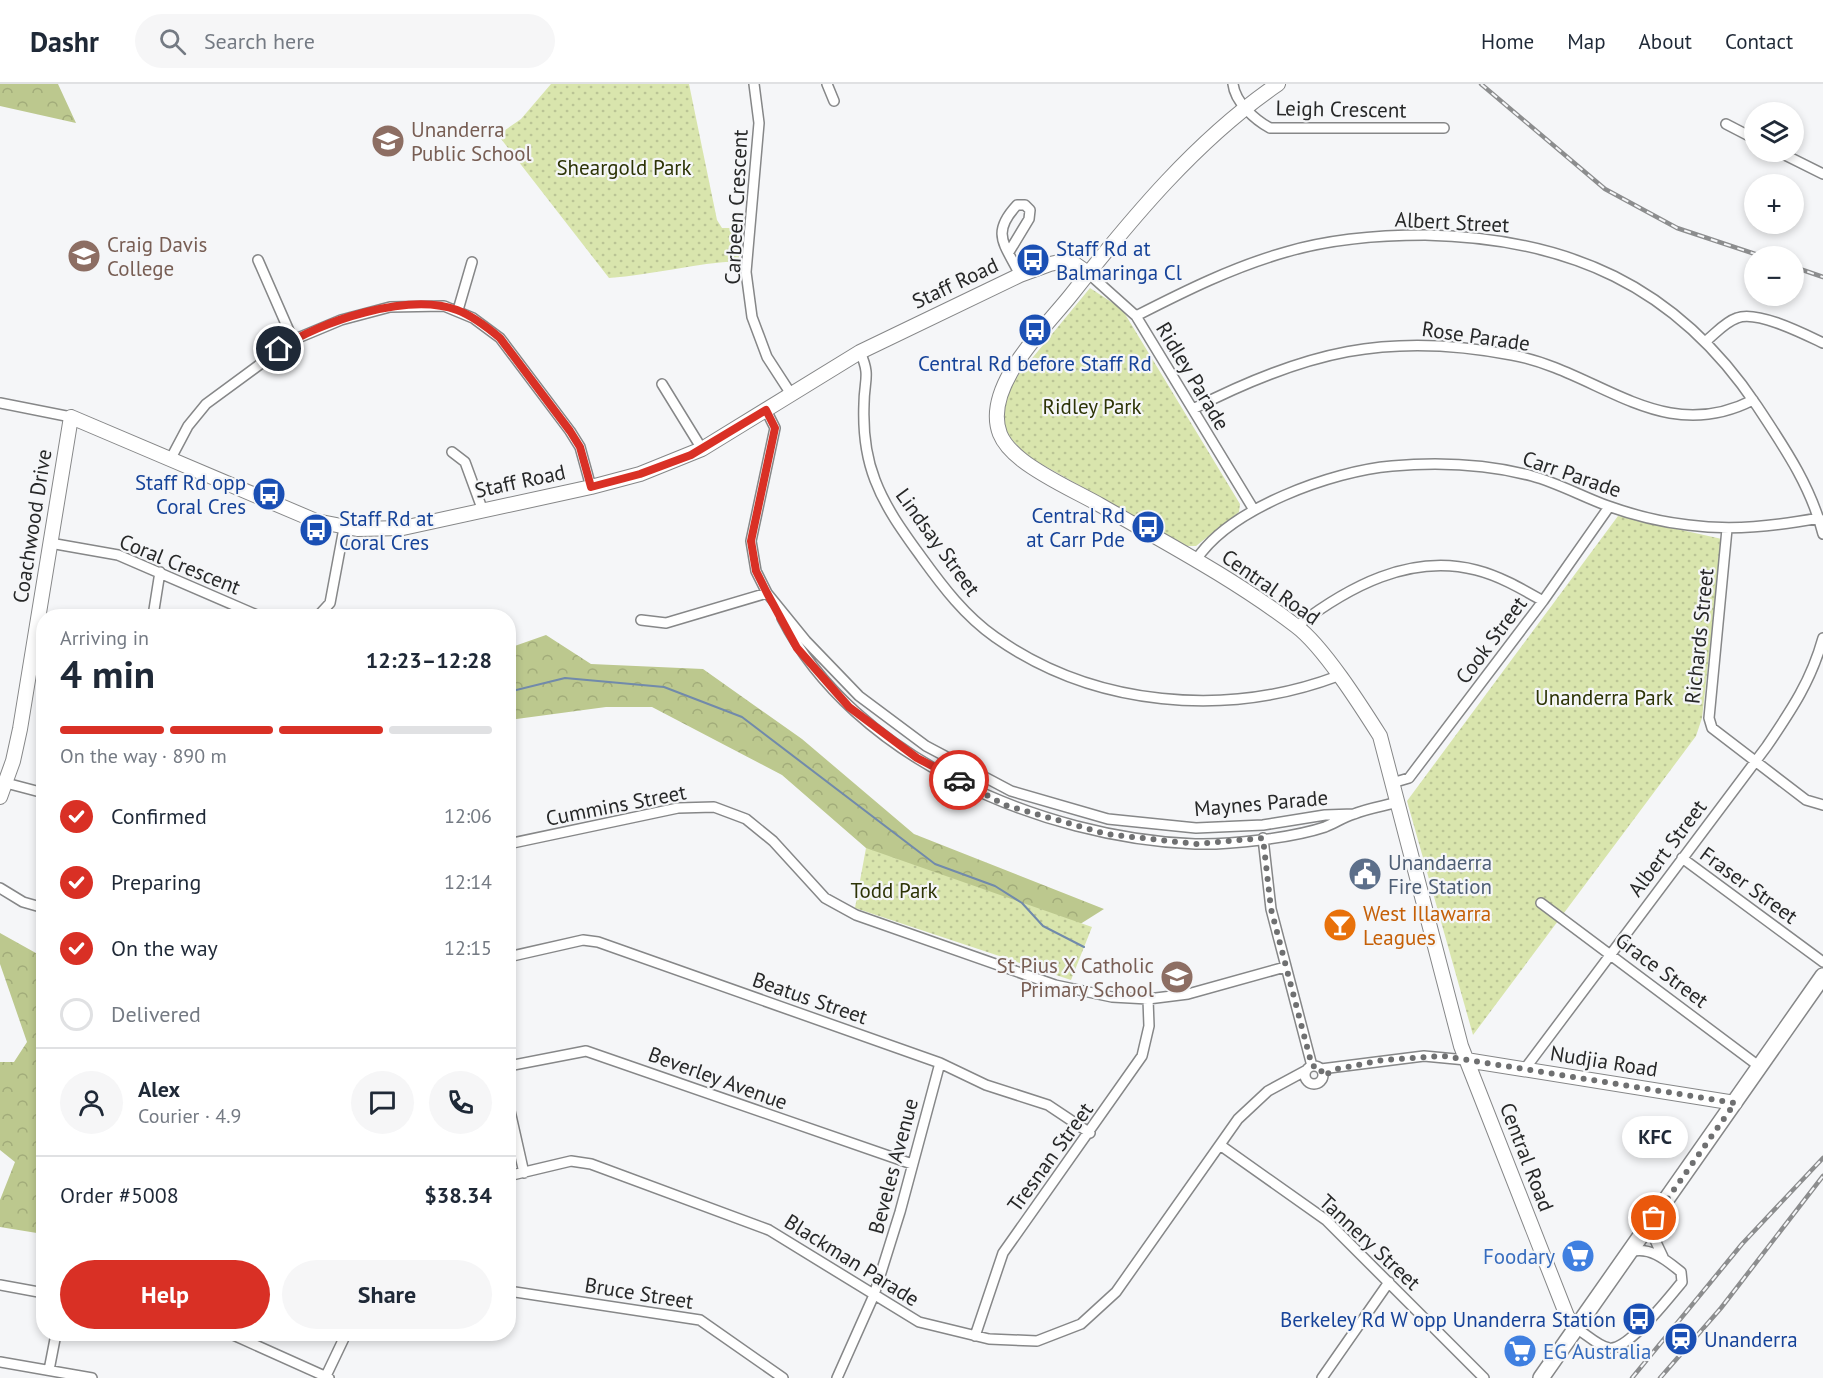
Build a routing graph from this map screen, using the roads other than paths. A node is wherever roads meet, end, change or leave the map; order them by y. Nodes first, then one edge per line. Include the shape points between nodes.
1 (754, 84) edge
2 (827, 84) edge
3 (1233, 84) edge
4 (1278, 84) edge
5 (834, 101) dead end
6 (1245, 107) junction
7 (1726, 124) dead end
8 (1444, 129) dead end
9 (1744, 133) edge
10 (1799, 162) edge
11 (1823, 174) edge
12 (1009, 252) junction
13 (258, 260) dead end
14 (472, 262) dead end
15 (1088, 273) junction
16 (1020, 275) junction
17 (458, 310) junction
18 (1136, 316) junction
19 (293, 340) junction
20 (1706, 341) junction
21 (1823, 343) edge
22 (860, 352) junction
23 (662, 384) dead end
24 (791, 394) junction
25 (1752, 400) junction
26 (0, 403) edge
27 (1193, 409) junction
28 (766, 410) junction
29 (71, 417) junction
30 (702, 449) junction
31 (452, 452) dead end
32 (170, 460) junction
33 (591, 487) junction
34 (1609, 507) junction
35 (1254, 510) junction
36 (483, 511) junction
37 (1819, 518) junction
38 (344, 528) junction
39 (1728, 529) junction
40 (1823, 534) edge
41 (50, 543) junction
42 (1196, 560) junction
43 (160, 572) junction
44 (767, 593) junction
45 (1543, 601) junction
46 (775, 606) junction
47 (39, 609) edge
48 (154, 609) edge
49 (243, 609) edge
50 (324, 609) edge
51 (641, 620) dead end
52 (1298, 626) junction
53 (36, 630) edge
54 (1823, 638) edge
55 (1338, 676) junction
56 (1754, 761) junction
57 (1392, 783) junction
58 (3, 785) edge
59 (36, 792) edge
60 (0, 797) edge
61 (1398, 802) junction
62 (1823, 805) edge
63 (1354, 813) junction
64 (1263, 838) junction
65 (516, 842) edge
66 (1682, 858) junction
67 (0, 888) edge
68 (1541, 903) dead end
69 (36, 906) edge
70 (1610, 954) junction
71 (516, 955) edge
72 (1823, 962) edge
73 (1285, 967) junction
74 (1823, 976) edge
75 (1148, 999) junction
76 (1466, 1060) junction
77 (940, 1063) junction
78 (516, 1064) edge
79 (1760, 1066) junction
80 (1524, 1070) junction
81 (1314, 1072) junction
82 (1735, 1103) junction
83 (1090, 1133) junction
84 (516, 1138) edge
85 (1220, 1144) junction
86 (912, 1164) junction
87 (524, 1173) junction
88 (516, 1174) edge
89 (1654, 1218) junction
90 (1630, 1252) junction
91 (1665, 1259) junction
92 (1389, 1282) junction
93 (0, 1285) edge
94 (36, 1292) edge
95 (516, 1292) edge
96 (873, 1295) junction
97 (1576, 1328) junction
98 (975, 1336) junction
99 (55, 1341) edge
100 (246, 1341) edge
101 (343, 1341) edge
102 (0, 1362) edge
103 (49, 1370) junction
104 (326, 1377) edge
105 (92, 1378) edge
106 (783, 1378) edge
107 (837, 1378) edge
108 (1322, 1378) edge
109 (1484, 1378) edge
110 (1541, 1378) edge

1 - 24 street, Carbeen Crescent via 759,123 747,272 752,317 767,357
2 - 5 street
3 - 6 street
4 - 6 street, Central Road
6 - 8 street, Leigh Crescent via 1270,128
6 - 15 street, Central Road via 1157,192
7 - 9 street
10 - 11 street
12 - 12 street via 1002,223 1017,206 1025,205 1030,210 1029,219
12 - 16 street
13 - 19 street
14 - 17 street
15 - 16 street, Staff Road via 1064,261
15 - 18 street, Ridley Parade
15 - 42 street, Central Road via 1002,387 997,412 1000,435 1023,461
16 - 22 street, Staff Road
17 - 19 street via 418,305 390,308 341,320
17 - 33 street via 500,338 570,431 580,447
18 - 20 street, Albert Street via 1229,270 1288,251 1351,239 1465,236 1558,252 1606,271 1650,297
18 - 27 street, Ridley Parade
19 - 32 street via 206,404 188,426
20 - 21 street via 1730,321 1750,316 1786,326
20 - 25 street, Albert Street via 1728,364
22 - 24 street, Staff Road
22 - 55 street, Lindsay Street via 868,369 865,434 874,480 897,523 945,589 994,637 1036,663 1078,680 1113,691 1159,698 1251,699
23 - 30 street
24 - 28 street, Staff Road
25 - 27 street, Rose Parade via 1732,410 1689,417 1646,409 1585,378 1515,355 1442,344 1390,344 1311,360 1262,376
25 - 37 street, Albert Street via 1803,479
26 - 29 street, Staff Road
27 - 35 street, Ridley Parade
28 - 30 street, Staff Road
28 - 44 street, Maynes Parade via 775,428 751,541 756,571
29 - 32 street, Staff Road
29 - 41 street, Coachwood Drive
30 - 33 street, Staff Road via 640,474
31 - 36 street via 465,462
32 - 38 street, Staff Road via 298,515
33 - 36 street, Staff Road
34 - 35 street, Carr Parade via 1532,476 1462,463 1390,466 1318,482
34 - 39 street, Carr Parade via 1686,525
34 - 45 street, Cook Street
35 - 42 street, Carr Parade via 1210,542
36 - 38 street, Staff Road via 403,528
37 - 39 street, Carr Parade
37 - 40 street, Albert Street
38 - 50 street via 330,603
39 - 56 street, Richards Street via 1709,718 1712,728
41 - 43 street, Coral Crescent via 118,555
41 - 47 street, Coachwood Drive
42 - 52 street, Central Road
43 - 48 street
43 - 49 street, Coral Crescent
44 - 46 street, Maynes Parade
44 - 51 street via 666,623
45 - 52 street via 1477,570 1412,567 1354,588
45 - 57 street, Cook Street via 1409,778
46 - 63 street, Maynes Parade via 859,696 926,746 1011,791 1108,819 1196,828 1263,825
46 - 64 street, Maynes Parade via 797,648 849,707 917,758 1005,805 1106,834 1196,844
52 - 55 street, Central Road
53 - 58 street, Coachwood Drive via 20,729
54 - 56 street, Albert Street via 1803,694
55 - 57 street, Central Road via 1380,736
56 - 62 street, Richards Street via 1806,800
56 - 66 street, Albert Street
57 - 61 street, Central Road
58 - 59 street
58 - 60 street, Coachwood Drive
61 - 63 street, Maynes Parade
61 - 76 street, Central Road
63 - 64 street, Maynes Parade via 1325,827
64 - 73 street via 1271,909
65 - 75 street, Cummins Street via 678,808 714,807 746,819 773,841 825,898 856,915 1055,985 1112,997
66 - 70 street, Albert Street
66 - 72 street, Fraser Street
67 - 69 street
68 - 70 street, Grace Street
70 - 79 street, Grace Street
70 - 80 street, Albert Street
71 - 77 street, Beatus Street via 583,940 598,942
73 - 75 street, Cummins Street via 1188,994
73 - 81 street
74 - 79 main road
75 - 83 street, Tresnan Street via 1149,1026 1142,1056
76 - 80 street, Nudjia Road
76 - 81 street, Blackman Parade via 1424,1056
76 - 97 street, Central Road via 1567,1316
77 - 83 street, Beatus Street via 986,1085 1048,1105
77 - 86 street, Beveles Avenue
78 - 86 street, Beverley Avenue via 586,1051
79 - 82 main road
80 - 82 street, Nudjia Road
81 - 85 street, Blackman Parade via 1268,1090
82 - 89 main road
83 - 98 street, Tresnan Street via 1001,1257
84 - 87 street
85 - 92 street, Tannery Street via 1326,1220
85 - 98 street, Blackman Parade via 1116,1292 1084,1322 1037,1341
86 - 96 street, Beveles Avenue
87 - 88 street, Blackman Parade
87 - 96 street, Blackman Parade via 571,1161 591,1164 769,1230
89 - 90 main road
89 - 91 street via 1655,1240
90 - 91 street via 1643,1250
90 - 97 main road
91 - 97 street via 1681,1272 1683,1280 1634,1336 1609,1348
92 - 108 street
92 - 109 street, Tannery Street
93 - 94 street
95 - 106 street, Bruce Street via 700,1320
96 - 98 street, Blackman Parade via 919,1322
96 - 107 street, Beveles Avenue
97 - 110 main road
99 - 103 street
100 - 104 street
101 - 104 street
102 - 103 street
103 - 105 street

